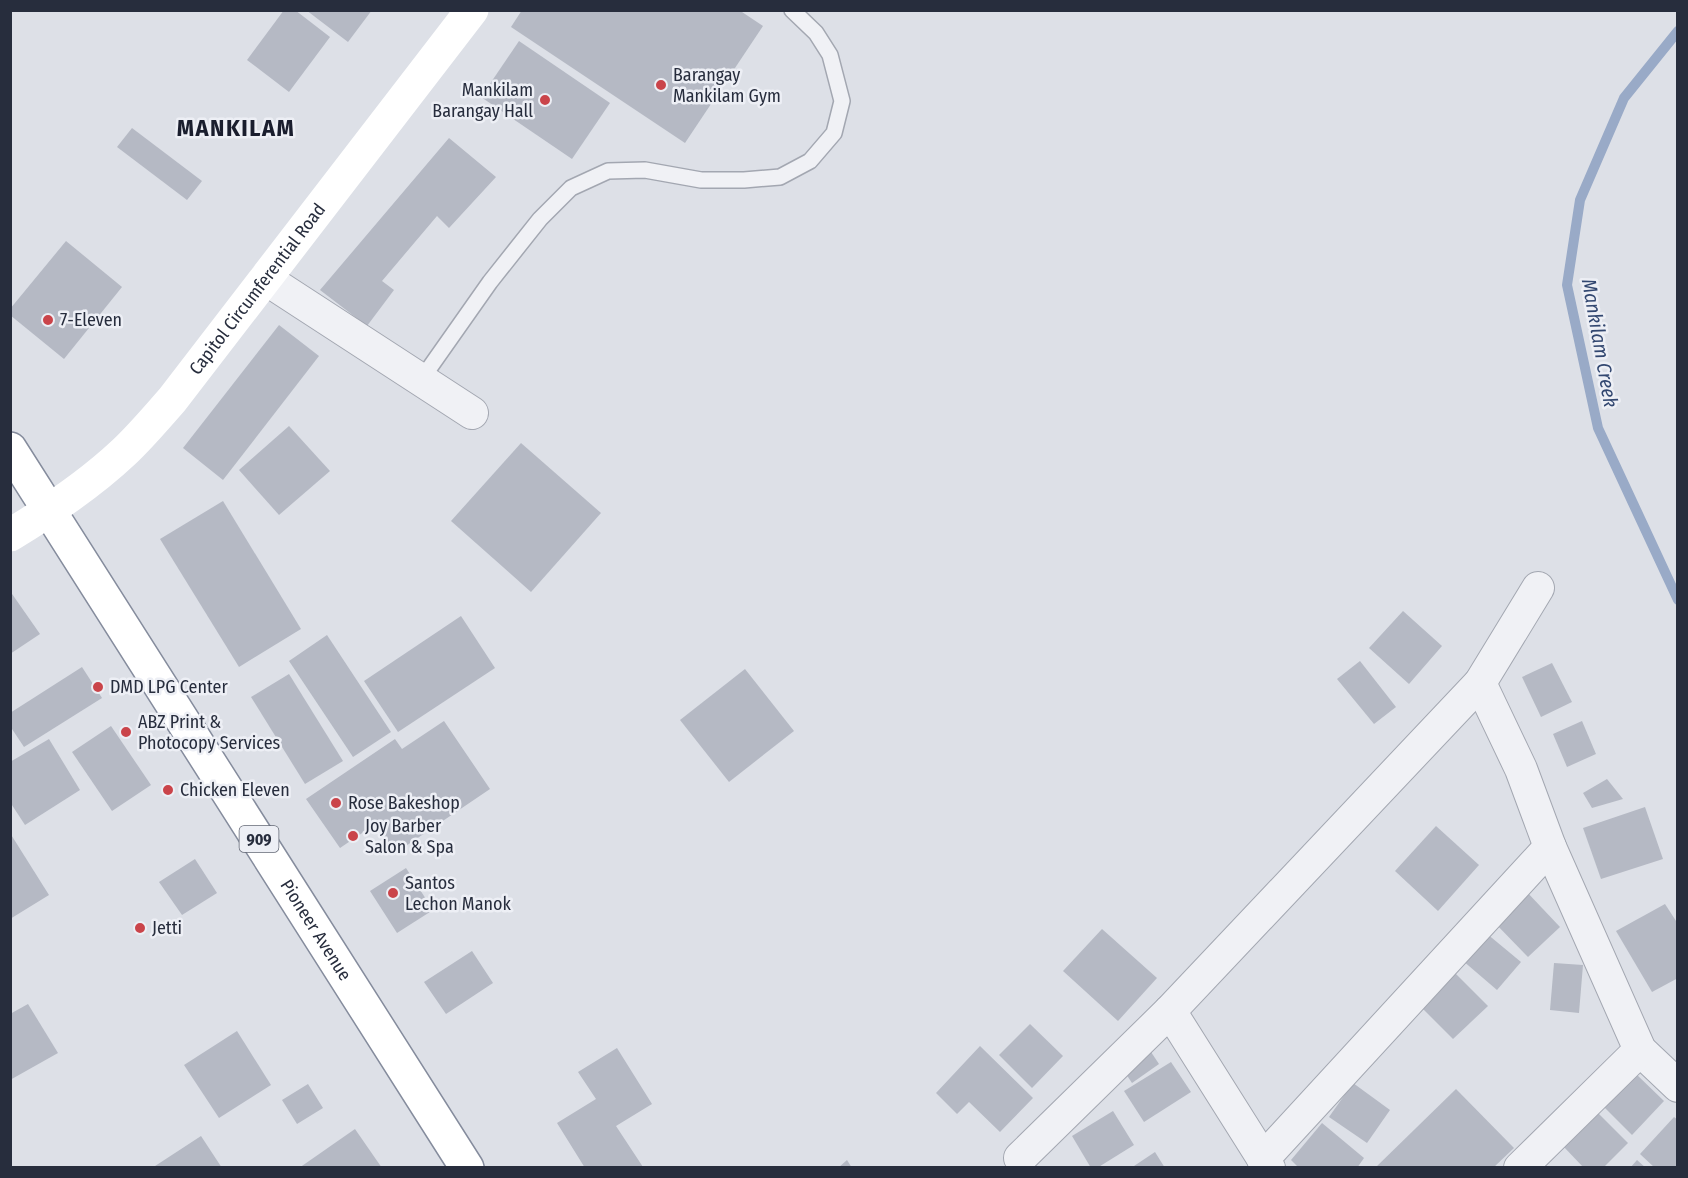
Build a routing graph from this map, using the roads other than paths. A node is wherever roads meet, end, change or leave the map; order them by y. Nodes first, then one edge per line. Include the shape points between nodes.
1 (472, 10) edge
2 (792, 10) edge
3 (266, 279) junction
4 (421, 380) junction
5 (472, 413) dead end
6 (10, 449) edge
7 (49, 511) junction
8 (10, 535) edge
9 (1538, 588) dead end
10 (1480, 683) junction
11 (1550, 848) junction
12 (1170, 1011) junction
13 (1640, 1050) junction
14 (1677, 1086) edge
15 (1020, 1158) dead end
16 (1266, 1163) edge
17 (467, 1167) edge
18 (1520, 1167) edge

1 - 3 main road, Capitol Circumferential Road
2 - 4 lane via 816,33 830,55 842,101 834,133 810,161 780,177 744,180 701,180 645,170 608,171 571,189 540,219 490,282
3 - 4 street
3 - 7 main road, Capitol Circumferential Road via 146,429 112,462
4 - 5 street
6 - 7 main road, 909
7 - 8 main road, Capitol Circumferential Road
7 - 17 main road, Pioneer Avenue / 909
9 - 10 street
10 - 11 street via 1521,769
10 - 12 street
11 - 13 street
11 - 16 street
12 - 15 street
12 - 16 street
13 - 14 street
13 - 18 street

